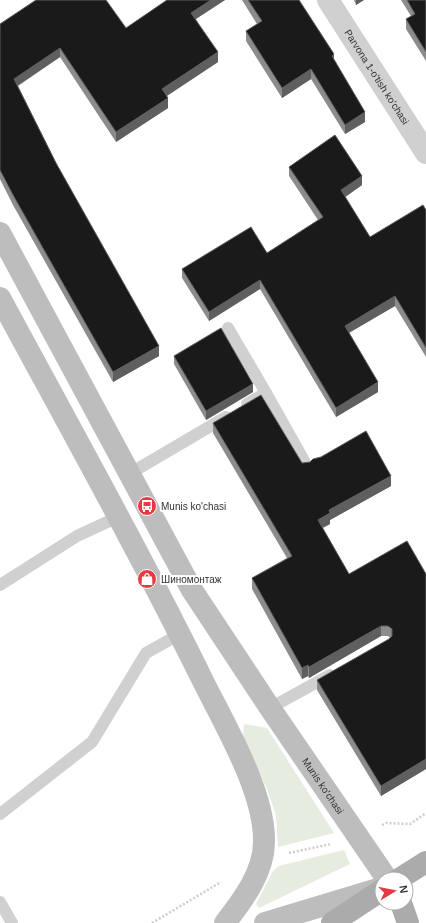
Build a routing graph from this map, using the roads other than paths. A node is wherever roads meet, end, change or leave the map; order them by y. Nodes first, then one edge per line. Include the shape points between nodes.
1 (328, 0) edge
2 (426, 153) edge
3 (0, 233) edge
4 (5, 255) edge
5 (0, 298) edge
6 (228, 328) dead end
7 (266, 393) junction
8 (307, 466) edge
9 (129, 474) junction
10 (118, 517) junction
11 (0, 585) edge
12 (180, 634) junction
13 (338, 670) edge
14 (270, 708) junction
15 (0, 814) edge
16 (426, 862) edge
17 (381, 871) edge
18 (412, 871) edge
19 (374, 891) edge
20 (374, 894) edge
21 (0, 902) edge
22 (404, 911) edge
23 (12, 923) edge
24 (225, 923) edge
25 (265, 923) edge
26 (332, 923) edge
27 (408, 923) edge

1 - 2 street, Parvona 1-o'tish ko'chasi
3 - 4 street, Munis ko'chasi
4 - 9 street, Munis ko'chasi
5 - 10 street
6 - 7 lane
7 - 8 lane
7 - 9 lane
9 - 14 street, Munis ko'chasi via 192,590
10 - 11 lane via 77,536
10 - 12 street
12 - 15 lane via 146,653 92,742
12 - 24 street via 244,766 258,801 264,829 262,859 256,875
13 - 14 lane
14 - 17 street, Munis ko'chasi
16 - 18 main road
19 - 25 street
20 - 26 main road
21 - 23 lane
22 - 27 main road

